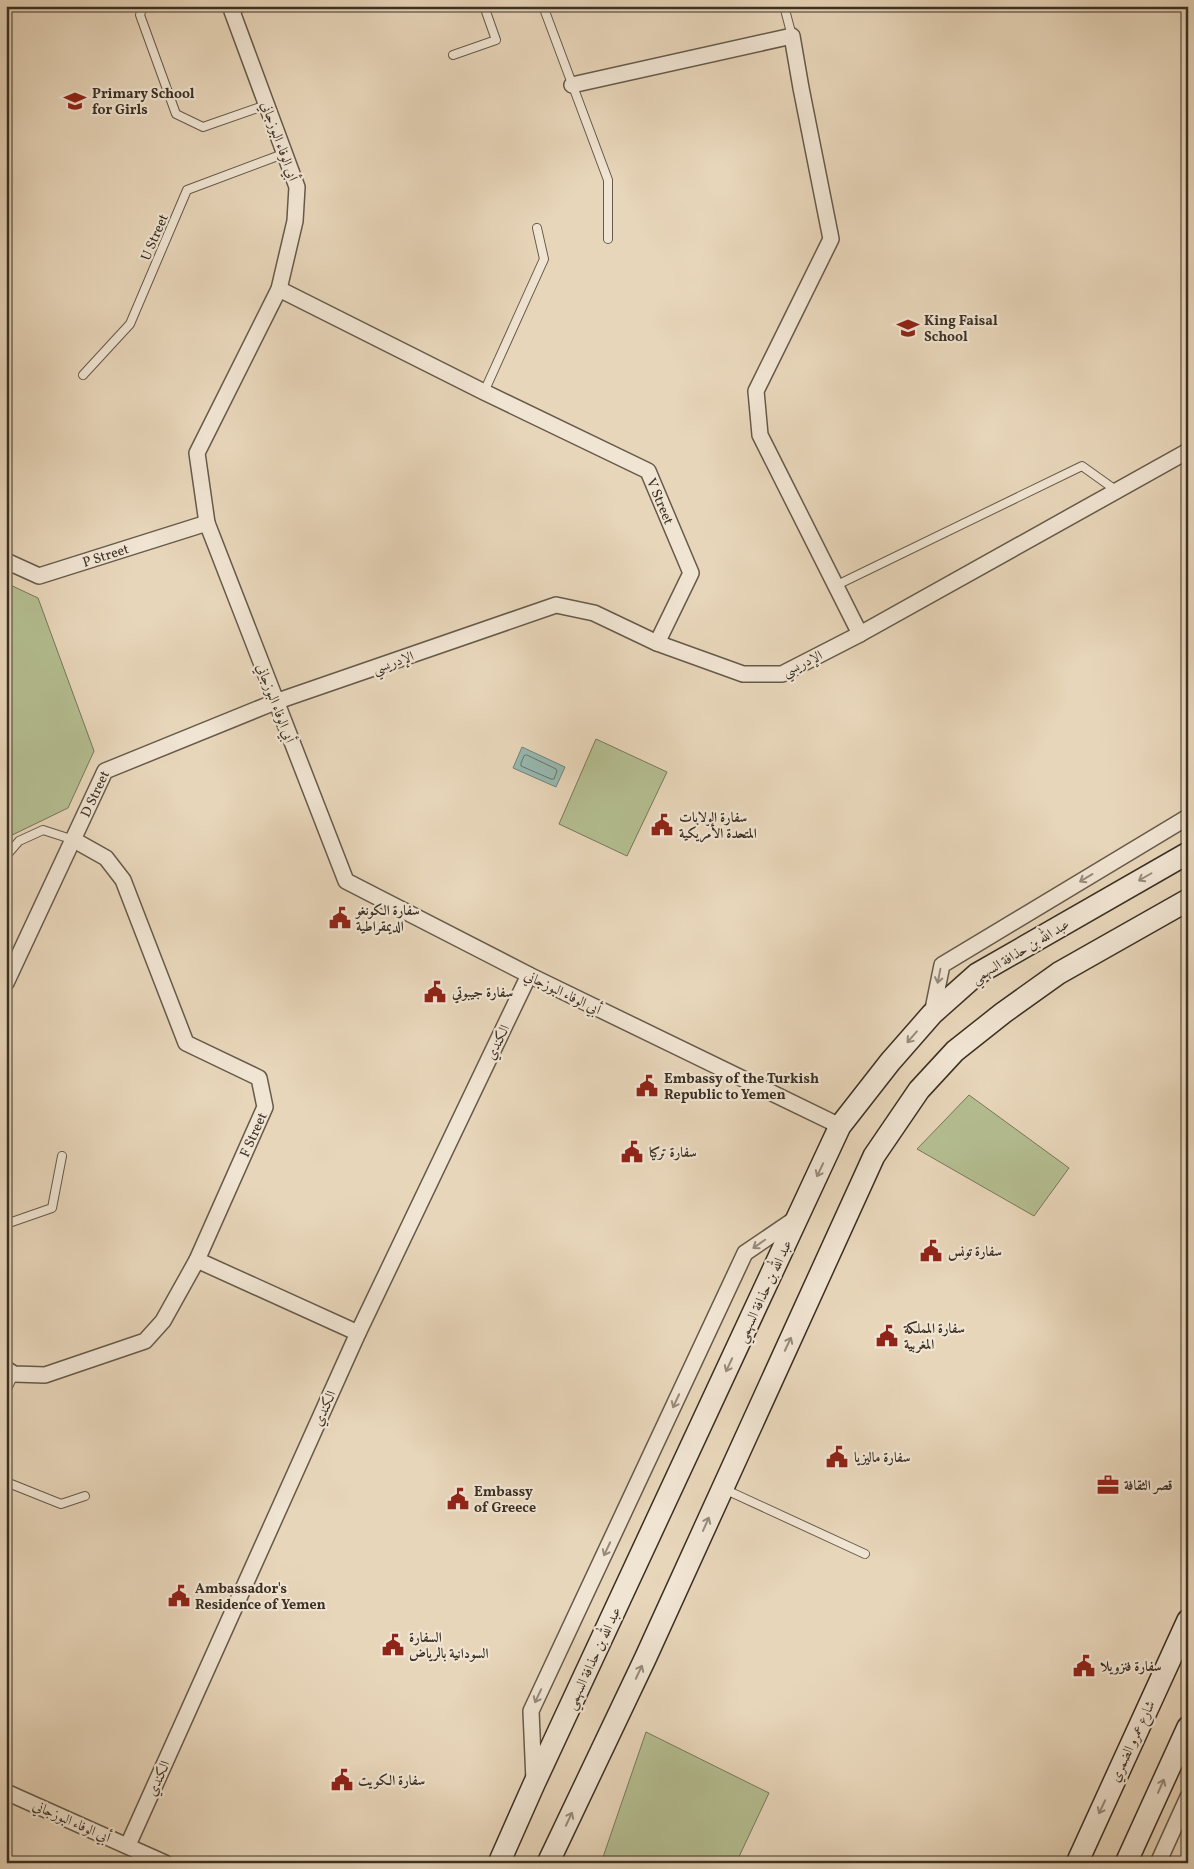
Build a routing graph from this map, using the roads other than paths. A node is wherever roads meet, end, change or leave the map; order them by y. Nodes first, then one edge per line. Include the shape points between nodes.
1 (143, 6) edge
2 (484, 6) edge
3 (543, 6) edge
4 (784, 6) edge
5 (236, 8) edge
6 (792, 36) junction
7 (453, 55) dead end
8 (572, 85) junction
9 (266, 105) junction
10 (283, 154) junction
11 (538, 228) dead end
12 (608, 239) dead end
13 (280, 289) junction
14 (83, 375) dead end
15 (484, 392) junction
16 (1188, 451) edge
17 (1116, 491) junction
18 (207, 523) junction
19 (6, 561) edge
20 (835, 586) junction
21 (860, 634) junction
22 (657, 643) junction
23 (275, 702) junction
24 (1188, 816) edge
25 (74, 840) junction
26 (1188, 853) edge
27 (6, 856) edge
28 (1188, 900) edge
29 (528, 975) junction
30 (6, 983) edge
31 (932, 1014) junction
32 (840, 1126) junction
33 (62, 1156) dead end
34 (799, 1216) junction
35 (6, 1224) edge
36 (197, 1260) junction
37 (358, 1333) junction
38 (10, 1371) edge
39 (6, 1391) edge
40 (6, 1482) edge
41 (722, 1488) junction
42 (85, 1496) dead end
43 (865, 1554) dead end
44 (1188, 1620) edge
45 (1188, 1727) edge
46 (534, 1784) junction
47 (6, 1792) edge
48 (1188, 1797) edge
49 (128, 1845) junction
50 (165, 1863) edge
51 (499, 1863) edge
52 (548, 1863) edge
53 (1077, 1863) edge
54 (1126, 1863) edge
55 (1158, 1863) edge

1 - 9 lane via 140,15 176,114 203,128
2 - 7 lane via 496,40
3 - 8 lane
4 - 6 lane
5 - 9 street, أبي الوفاء البوزجاني
6 - 8 street
6 - 20 street via 831,239 756,391 760,435
8 - 12 lane via 608,180
9 - 10 street, أبي الوفاء البوزجاني
10 - 13 street, أبي الوفاء البوزجاني via 297,187 296,221
10 - 14 lane, U Street via 188,190 130,324
11 - 15 lane via 544,259
13 - 15 street, V Street
13 - 18 street, أبي الوفاء البوزجاني via 196,453
15 - 22 street, V Street via 648,471 690,573
16 - 17 street, الإدريسي
17 - 20 lane via 1082,466
17 - 21 street, الإدريسي
18 - 19 street, P Street via 39,576
18 - 23 street, أبي الوفاء البوزجاني
20 - 21 street
21 - 22 street, الإدريسي via 782,674 743,674
22 - 23 street, الإدريسي via 594,613 556,605
23 - 25 street, D Street via 105,771
23 - 29 street, أبي الوفاء البوزجاني via 346,881
24 -> 31 street via 942,965
25 - 27 lane via 43,830 19,841
25 - 30 street, D Street
25 - 36 street, F Street via 106,858 123,880 186,1043 259,1078 265,1107
26 -> 31 street, عبد الله بن حذافة السهمي via 977,974
41 -> 28 street via 874,1156 919,1090 955,1051 1059,973
29 - 32 street, أبي الوفاء البوزجاني
29 - 37 street, الكندي
31 -> 32 street, عبد الله بن حذافة السهمي
32 -> 34 street, عبد الله بن حذافة السهمي
33 - 35 lane via 52,1208
34 -> 46 street, عبد الله بن حذافة السهمي
34 -> 46 street via 745,1254 531,1711
36 - 37 street
36 - 38 street, F Street via 163,1321 145,1341 45,1375
37 - 49 street, الكندي
38 - 39 lane
40 - 42 lane via 60,1504
41 - 43 lane
52 -> 41 street
44 -> 53 street, شارع عمرو الضمري
54 -> 45 street
46 - 51 street, عبد الله بن حذافة السهمي
47 - 49 street, أبي الوفاء البوزجاني
48 - 55 street
49 - 50 street, أبي الوفاء البوزجاني

